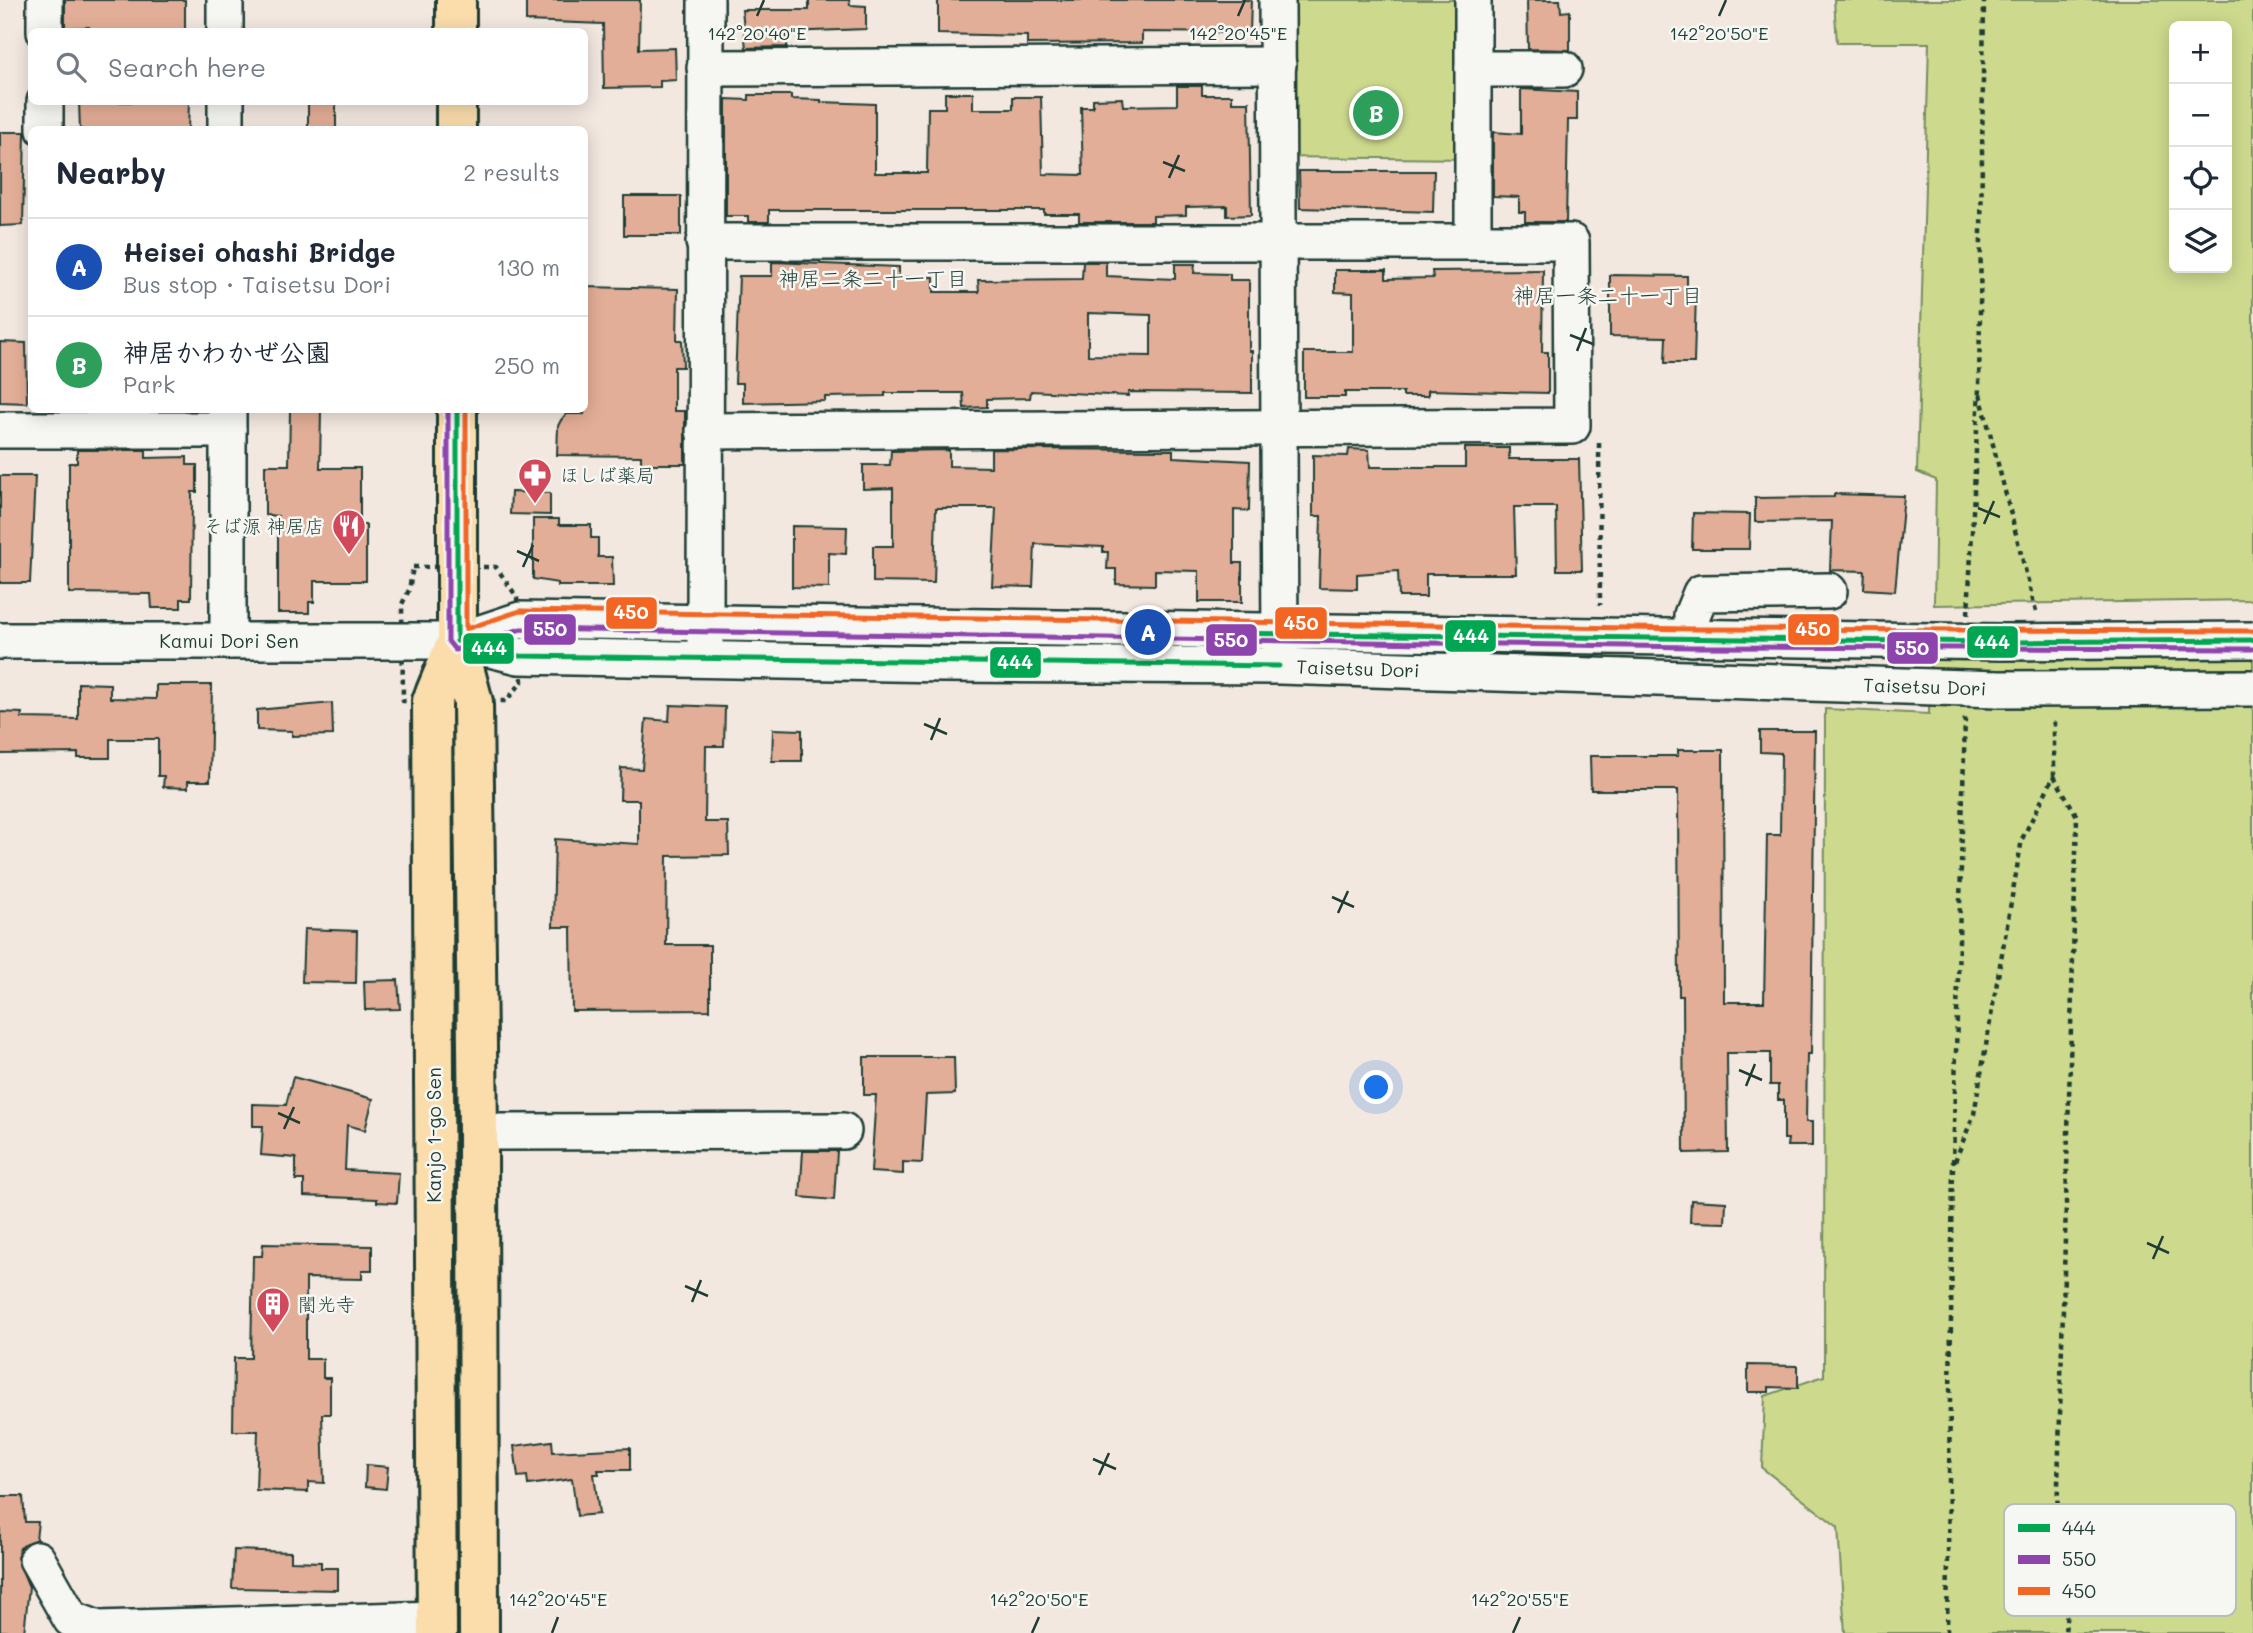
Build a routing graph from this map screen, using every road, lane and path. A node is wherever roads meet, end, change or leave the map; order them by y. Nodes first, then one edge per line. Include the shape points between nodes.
1 (45, 0) edge
2 (225, 0) edge
3 (456, 0) edge
4 (706, 0) edge
5 (1277, 0) edge
6 (1473, 0) edge
7 (1984, 0) edge
8 (45, 28) edge
9 (225, 28) edge
10 (456, 28) edge
11 (1278, 65) junction
12 (705, 68) junction
13 (1474, 69) junction
14 (1564, 69) dead end
15 (45, 105) edge
16 (226, 105) edge
17 (456, 105) edge
18 (45, 126) edge
19 (226, 126) edge
20 (456, 126) edge
21 (1473, 241) junction
22 (704, 242) junction
23 (1277, 242) junction
24 (1979, 389) junction
25 (457, 413) edge
26 (46, 419) edge
27 (228, 420) edge
28 (1572, 426) junction
29 (0, 430) edge
30 (1280, 430) junction
31 (704, 431) junction
32 (413, 567) dead end
33 (496, 567) dead end
34 (1829, 591) dead end
35 (517, 597) dead end
36 (402, 604) dead end
37 (1600, 613) dead end
38 (706, 624) junction
39 (2040, 625) dead end
40 (1692, 639) junction
41 (2253, 640) edge
42 (0, 641) edge
43 (228, 641) junction
44 (457, 641) junction
45 (1985, 642) junction
46 (1280, 649) junction
47 (705, 660) junction
48 (522, 682) dead end
49 (2253, 688) edge
50 (1982, 689) junction
51 (506, 701) dead end
52 (2054, 715) dead end
53 (2054, 776) junction
54 (843, 1131) dead end
55 (478, 1132) junction
56 (1953, 1164) junction
57 (2057, 1504) edge
58 (37, 1559) dead end
59 (437, 1626) edge
60 (479, 1633) edge
61 (1947, 1633) edge

1 - 8 street
2 - 9 street
3 - 10 main road
4 - 12 street
5 - 11 street
6 - 13 street
7 - 24 path
11 - 12 street
11 - 23 street
12 - 22 street
13 - 14 street
13 - 21 street
15 - 18 street
16 - 19 street
17 - 20 main road
21 - 23 street
21 - 28 street via 1571,242
22 - 23 street
22 - 31 street
23 - 30 street
24 - 39 path
24 - 45 path
25 - 44 main road, Kanjo 1-go Sen
26 - 27 street
26 - 29 street
27 - 43 street
28 - 30 street
28 - 37 path via 1598,425
30 - 31 street
30 - 46 street
31 - 38 street
32 - 36 path
33 - 35 path
34 - 40 street via 1701,593 1692,615
38 - 44 street, Taisetsu Dori via 520,620
38 - 46 street, Taisetsu Dori
38 - 47 street
40 - 45 street, Taisetsu Dori
40 - 46 street, Taisetsu Dori
41 - 45 street, Taisetsu Dori, bridge
42 - 43 street, Kamui Dori Sen
43 - 44 street, Kamui Dori Sen
44 - 47 street, Taisetsu Dori via 519,656
44 - 55 main road, Kanjo 1-go Sen via 473,702
44 - 59 main road, Kanjo 1-go Sen via 432,701
46 - 47 street, Taisetsu Dori
46 - 50 street, Taisetsu Dori
48 - 51 path
49 - 50 street, Taisetsu Dori, bridge
50 - 56 path
52 - 53 path
53 - 56 path via 2022,839 1975,1114
53 - 57 path via 2077,816
54 - 55 street
55 - 60 main road, Kanjo 1-go Sen
56 - 61 path
58 - 59 street via 71,1619 98,1629

